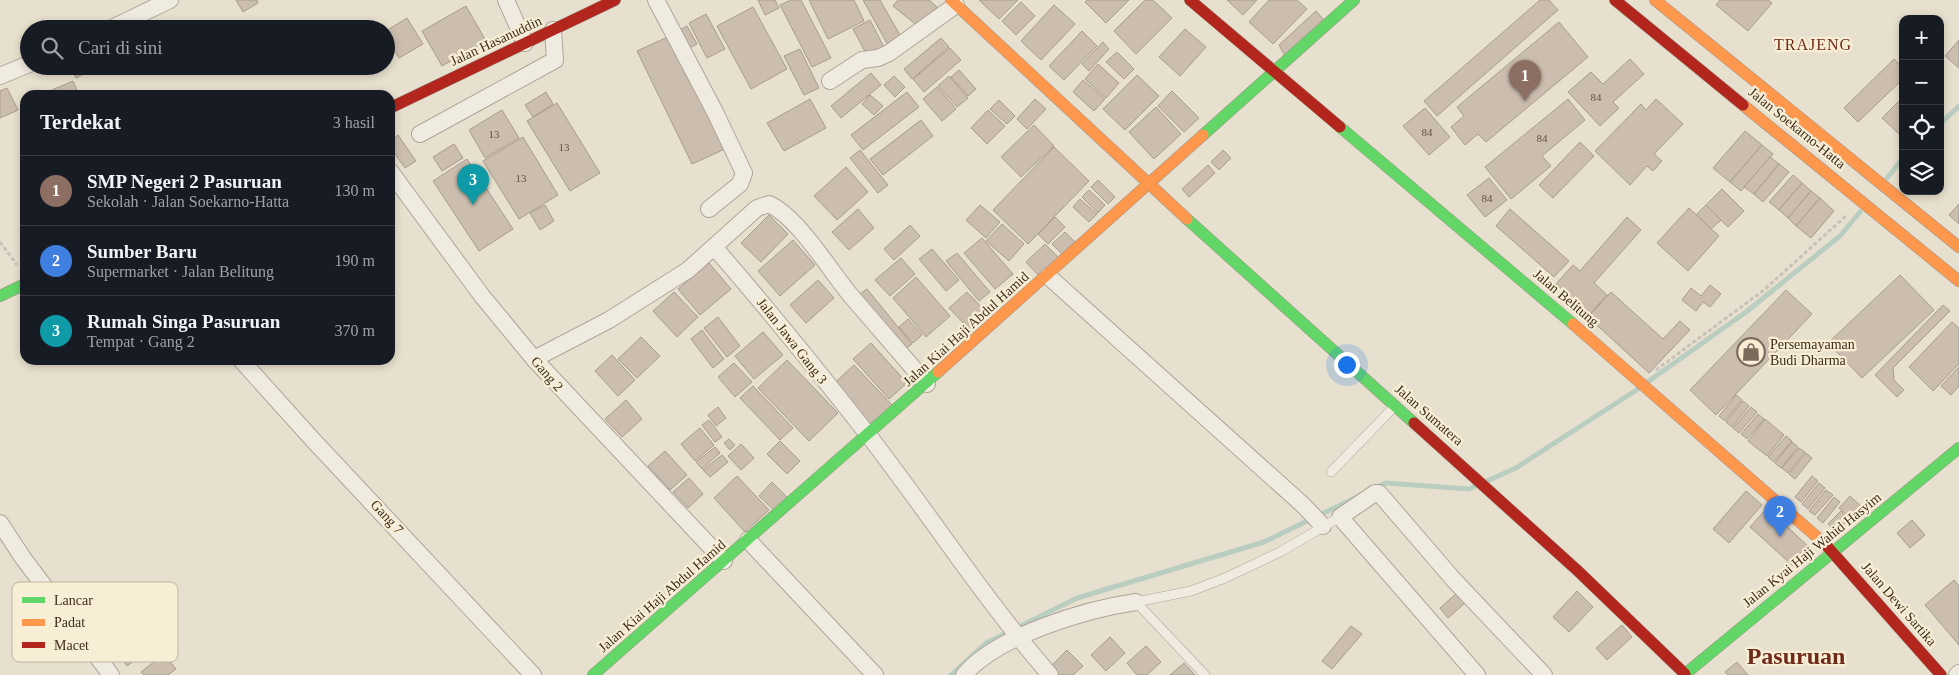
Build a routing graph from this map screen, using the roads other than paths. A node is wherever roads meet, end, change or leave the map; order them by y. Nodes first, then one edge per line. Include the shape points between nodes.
1 (170, 0) edge
2 (506, 0) edge
3 (615, 0) edge
4 (656, 0) edge
5 (1190, 0) edge
6 (1354, 0) edge
7 (1616, 0) edge
8 (1655, 0) edge
9 (953, 2) edge
10 (129, 20) edge
11 (553, 30) junction
12 (525, 43) junction
13 (20, 68) edge
14 (1275, 70) junction
15 (0, 76) edge
16 (830, 80) dead end
17 (395, 106) edge
18 (420, 134) dead end
19 (395, 178) edge
20 (1149, 184) junction
21 (709, 209) dead end
22 (1959, 247) edge
23 (715, 248) junction
24 (1048, 276) junction
25 (1959, 282) edge
26 (20, 286) edge
27 (0, 296) edge
28 (534, 359) junction
29 (245, 365) edge
30 (927, 384) junction
31 (1395, 406) junction
32 (869, 436) junction
33 (1959, 448) edge
34 (1331, 472) dead end
35 (1340, 517) junction
36 (0, 523) edge
37 (1321, 524) junction
38 (748, 540) junction
39 (1834, 552) junction
40 (724, 561) junction
41 (41, 582) edge
42 (1136, 602) junction
43 (1016, 635) junction
44 (102, 662) edge
45 (1684, 674) edge
46 (112, 675) edge
47 (533, 675) edge
48 (593, 675) edge
49 (875, 675) edge
50 (964, 675) edge
51 (1050, 675) edge
52 (1205, 675) edge
53 (1477, 675) edge
54 (1544, 675) edge
55 (1941, 675) edge

1 - 10 street
2 - 12 street
3 - 11 main road, Jalan Hasanuddin
4 - 21 street via 744,173 740,184
5 - 14 main road, Jalan Belitung
6 - 14 main road, Jalan Kiai Haji Abdul Hamid
7 - 25 main road, Jalan Soekarno-Hatta
8 - 22 main road, Jalan Soekarno-Hatta
9 - 16 street via 889,53 862,60
9 - 20 main road, Jalan Sumatera
11 - 12 main road, Jalan Hasanuddin
11 - 18 street via 555,60
12 - 17 main road, Jalan Hasanuddin
13 - 15 street
14 - 20 main road, Jalan Kiai Haji Abdul Hamid
14 - 39 main road, Jalan Belitung via 1634,375
19 - 28 street, Gang 2 via 482,296
20 - 24 main road, Jalan Kiai Haji Abdul Hamid
20 - 31 main road, Jalan Sumatera
23 - 28 street via 648,297
23 - 30 street via 756,208 769,204 779,209
23 - 32 street, Jalan Jawa Gang 3
24 - 30 main road, Jalan Kiai Haji Abdul Hamid
24 - 37 street via 1304,505
26 - 27 main road
28 - 40 street, Gang 2
29 - 47 street, Gang 7
30 - 32 main road, Jalan Kiai Haji Abdul Hamid
31 - 34 lane
31 - 45 main road, Jalan Sumatera via 1630,619
32 - 38 main road, Jalan Kiai Haji Abdul Hamid
32 - 43 street, Jalan Jawa Gang 3
33 - 39 main road, Jalan Kyai Haji Wahid Hasyim
35 - 37 lane
35 - 53 street
35 - 54 street via 1379,494 1453,580
36 - 41 street
37 - 42 lane via 1280,552 1224,578 1191,591
38 - 40 main road, Jalan Kiai Haji Abdul Hamid
38 - 49 street
39 - 45 main road, Jalan Kyai Haji Wahid Hasyim
39 - 55 main road, Jalan Dewi Sartika
40 - 48 main road, Jalan Kiai Haji Abdul Hamid via 671,611
42 - 43 street via 1080,614
42 - 52 lane
43 - 50 street via 985,655
43 - 51 street, Jalan Jawa Gang 3
44 - 46 street

